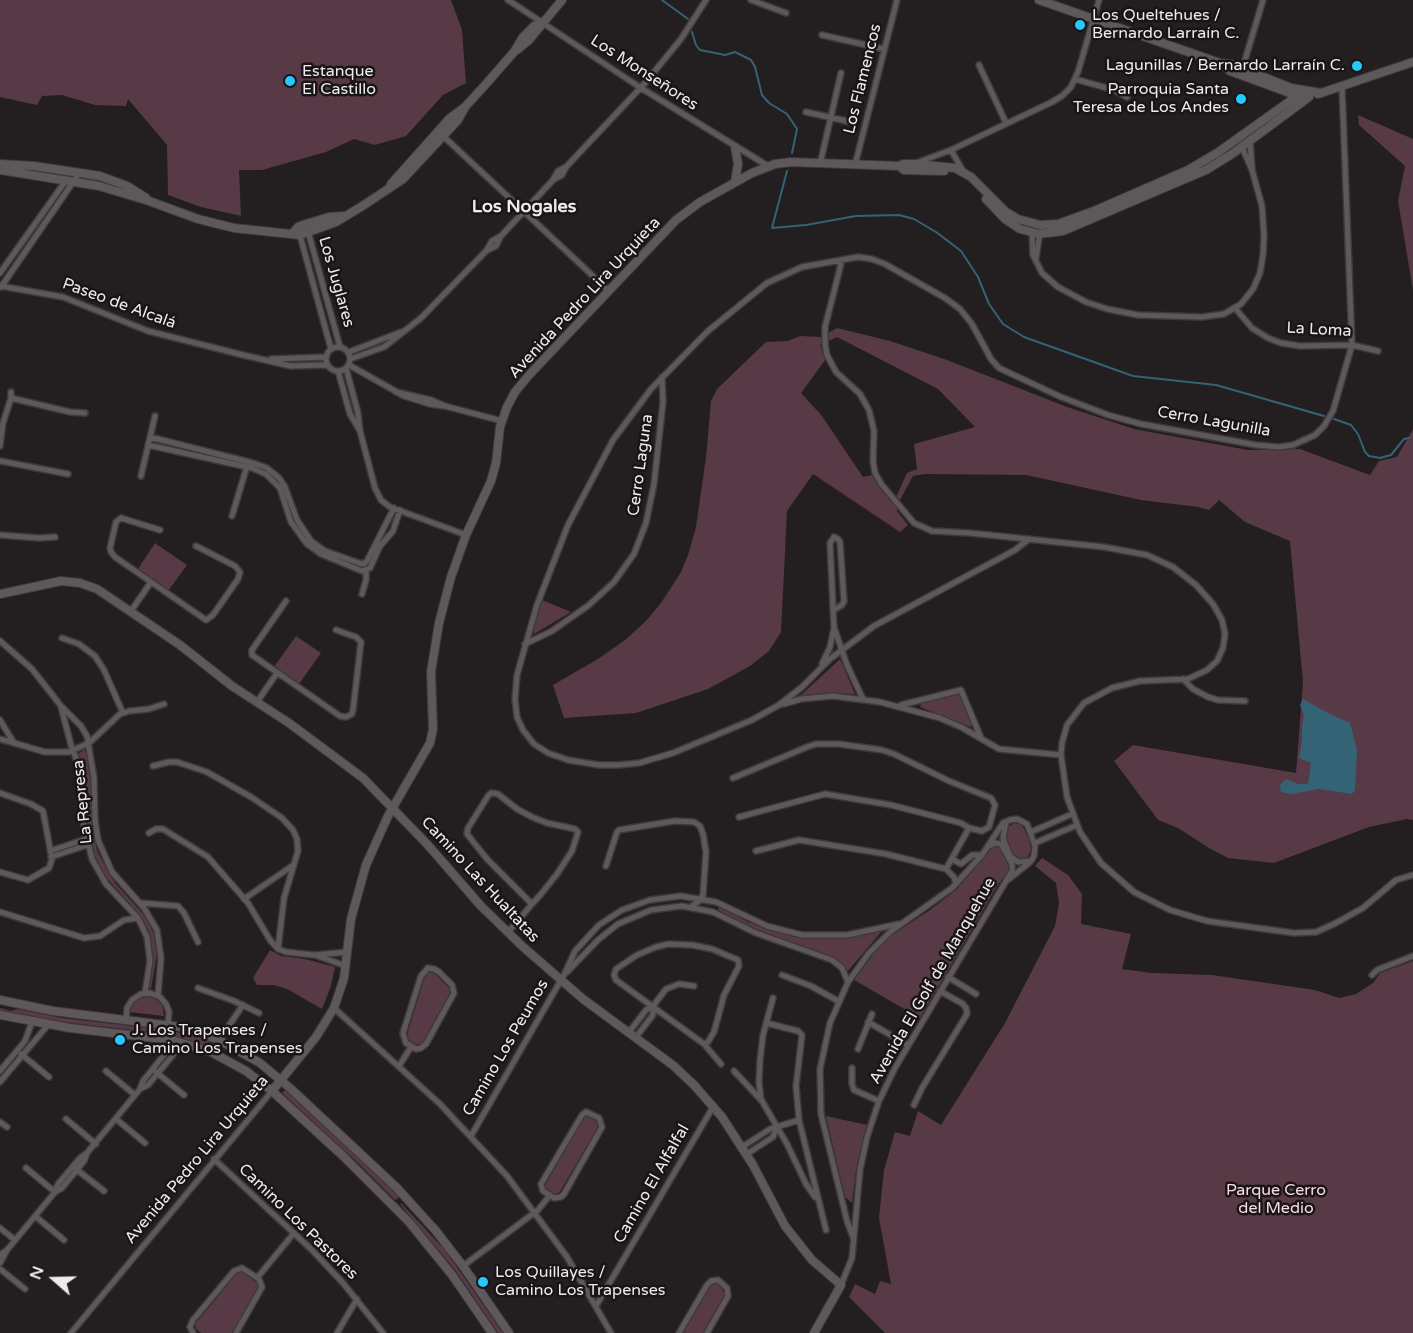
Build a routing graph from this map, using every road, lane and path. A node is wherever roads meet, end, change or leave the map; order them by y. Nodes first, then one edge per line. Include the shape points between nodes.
1 (508, 0) edge
2 (562, 0) edge
3 (706, 0) edge
4 (751, 0) edge
5 (897, 0) edge
6 (1039, 0) edge
7 (1099, 0) edge
8 (1263, 0) edge
9 (786, 13) dead end
10 (1094, 20) junction
11 (542, 22) junction
12 (822, 35) dead end
13 (884, 50) junction
14 (1413, 62) edge
15 (979, 65) dead end
16 (1242, 72) junction
17 (841, 73) dead end
18 (1075, 79) junction
19 (1342, 87) junction
20 (641, 88) junction
21 (1277, 88) junction
22 (1315, 94) junction
23 (1297, 96) junction
24 (1127, 97) dead end
25 (1280, 107) junction
26 (806, 112) dead end
27 (830, 118) junction
28 (851, 122) dead end
29 (1006, 123) junction
30 (441, 133) junction
31 (1239, 138) junction
32 (1250, 141) junction
33 (735, 147) junction
34 (1241, 147) junction
35 (951, 150) junction
36 (0, 164) edge
37 (820, 164) junction
38 (915, 164) junction
39 (855, 165) junction
40 (768, 166) junction
41 (899, 166) junction
42 (0, 170) edge
43 (1251, 170) junction
44 (71, 171) junction
45 (80, 172) junction
46 (964, 172) junction
47 (66, 180) junction
48 (76, 182) junction
49 (735, 182) junction
50 (149, 201) junction
51 (46, 209) junction
52 (524, 212) junction
53 (53, 214) junction
54 (1037, 224) junction
55 (301, 230) junction
56 (1036, 233) junction
57 (842, 260) junction
58 (0, 273) edge
59 (1, 287) edge
60 (324, 291) junction
61 (609, 291) junction
62 (316, 293) junction
63 (1235, 308) junction
64 (405, 330) junction
65 (1352, 345) junction
66 (340, 346) junction
67 (331, 349) junction
68 (1378, 351) dead end
69 (348, 352) junction
70 (326, 357) junction
71 (264, 360) junction
72 (348, 364) junction
73 (328, 365) junction
74 (338, 371) junction
75 (662, 377) junction
76 (86, 413) dead end
77 (155, 416) dead end
78 (502, 421) junction
79 (360, 431) junction
80 (150, 437) junction
81 (148, 445) junction
82 (0, 446) edge
83 (0, 461) edge
84 (248, 464) junction
85 (68, 474) dead end
86 (141, 476) dead end
87 (394, 508) junction
88 (400, 510) junction
89 (232, 516) dead end
90 (159, 530) dead end
91 (0, 535) edge
92 (466, 535) junction
93 (55, 537) dead end
94 (1029, 539) junction
95 (196, 546) dead end
96 (366, 571) junction
97 (151, 582) junction
98 (0, 594) edge
99 (362, 594) dead end
100 (286, 601) dead end
101 (834, 610) junction
102 (131, 611) junction
103 (834, 628) junction
104 (336, 630) dead end
105 (62, 638) dead end
106 (0, 641) edge
107 (525, 644) junction
108 (842, 650) junction
109 (820, 669) junction
110 (277, 673) junction
111 (1183, 679) junction
112 (863, 699) junction
113 (920, 700) junction
114 (1245, 701) dead end
115 (256, 702) junction
116 (164, 704) dead end
117 (779, 705) junction
118 (61, 706) junction
119 (898, 706) junction
120 (915, 710) junction
121 (123, 713) junction
122 (0, 720) edge
123 (981, 738) junction
124 (0, 739) edge
125 (14, 743) junction
126 (89, 743) junction
127 (73, 751) junction
128 (1061, 755) junction
129 (153, 766) dead end
130 (733, 778) dead end
131 (0, 794) edge
132 (393, 808) junction
133 (1072, 814) junction
134 (739, 817) dead end
135 (1006, 822) junction
136 (1077, 825) junction
137 (969, 828) junction
138 (1031, 832) junction
139 (149, 833) dead end
140 (86, 842) junction
141 (1035, 843) junction
142 (989, 847) junction
143 (756, 851) dead end
144 (50, 854) junction
145 (982, 855) junction
146 (952, 860) junction
147 (1029, 862) junction
148 (293, 865) junction
149 (606, 866) dead end
150 (946, 869) junction
151 (0, 872) edge
152 (1413, 875) edge
153 (1008, 879) junction
154 (956, 884) junction
155 (702, 898) junction
156 (244, 899) junction
157 (139, 902) junction
158 (532, 904) junction
159 (155, 905) junction
160 (128, 906) junction
161 (690, 907) junction
162 (0, 912) edge
163 (138, 918) junction
164 (124, 920) junction
165 (152, 920) junction
166 (903, 922) junction
167 (508, 932) junction
168 (198, 942) dead end
169 (278, 949) junction
170 (348, 952) junction
171 (314, 955) junction
172 (1413, 956) edge
173 (346, 966) junction
174 (782, 975) dead end
175 (1372, 975) dead end
176 (563, 977) junction
177 (948, 977) junction
178 (848, 982) junction
179 (694, 986) dead end
180 (198, 988) dead end
181 (940, 992) junction
182 (145, 993) junction
183 (976, 994) dead end
184 (158, 995) junction
185 (773, 998) dead end
186 (0, 1000) edge
187 (838, 1001) junction
188 (243, 1005) junction
189 (653, 1006) junction
190 (334, 1008) junction
191 (259, 1013) dead end
192 (873, 1014) dead end
193 (0, 1015) edge
194 (126, 1020) junction
195 (32, 1022) junction
196 (868, 1022) junction
197 (766, 1023) junction
198 (48, 1025) junction
199 (168, 1025) junction
200 (633, 1034) junction
201 (172, 1040) junction
202 (219, 1040) junction
203 (183, 1043) junction
204 (704, 1044) junction
205 (908, 1045) junction
206 (411, 1047) junction
207 (858, 1049) dead end
208 (17, 1051) junction
209 (22, 1055) junction
210 (721, 1064) dead end
211 (399, 1065) junction
212 (852, 1068) dead end
213 (106, 1071) dead end
214 (155, 1071) junction
215 (734, 1071) dead end
216 (1, 1077) edge
217 (49, 1077) dead end
218 (281, 1080) junction
219 (272, 1091) junction
220 (135, 1095) junction
221 (184, 1095) dead end
222 (762, 1101) junction
223 (879, 1101) junction
224 (914, 1105) dead end
225 (713, 1107) junction
226 (66, 1119) dead end
227 (116, 1119) junction
228 (799, 1120) junction
229 (0, 1122) edge
230 (7, 1128) dead end
231 (777, 1128) junction
232 (471, 1136) junction
233 (145, 1143) dead end
234 (96, 1144) junction
235 (745, 1151) junction
236 (214, 1160) junction
237 (26, 1168) dead end
238 (75, 1168) junction
239 (104, 1191) dead end
240 (55, 1192) junction
241 (550, 1195) junction
242 (818, 1200) junction
243 (408, 1201) junction
244 (395, 1207) junction
245 (535, 1212) junction
246 (35, 1216) junction
247 (0, 1228) edge
248 (826, 1230) dead end
249 (294, 1233) junction
250 (853, 1237) junction
251 (15, 1240) junction
252 (64, 1240) dead end
253 (7, 1250) junction
254 (0, 1255) edge
255 (0, 1263) edge
256 (463, 1266) junction
257 (0, 1269) edge
258 (257, 1278) junction
259 (841, 1285) junction
260 (25, 1289) dead end
261 (357, 1299) junction
262 (596, 1306) junction
263 (71, 1333) edge
264 (193, 1333) edge
265 (236, 1333) edge
266 (337, 1333) edge
267 (383, 1333) edge
268 (492, 1333) edge
269 (509, 1333) edge
270 (611, 1333) edge
271 (679, 1333) edge
272 (707, 1333) edge
273 (814, 1333) edge

1 - 11 street, Los Monseñores
2 - 11 main road
3 - 20 street via 681,39
4 - 9 street
5 - 13 street, Los Flamencos
6 - 10 main road
7 - 10 street
8 - 16 street
10 - 16 main road
10 - 18 street
11 - 20 street, Los Monseñores
11 - 30 main road via 465,108 453,115
12 - 13 street
13 - 39 street, Los Flamencos
14 - 19 main road
15 - 29 street
16 - 21 main road
16 - 22 main road
17 - 27 street
18 - 24 street
18 - 29 street via 1057,99
19 - 22 main road
19 - 65 street, Cerro Lagunilla
20 - 33 street, Los Monseñores
20 - 52 street
21 - 23 main road
21 - 25 main road
22 - 23 main road
22 - 32 main road
23 - 25 main road
25 - 31 main road
26 - 27 street
27 - 28 street
27 - 37 street
29 - 35 street
30 - 52 street
30 - 55 main road via 389,187 364,205 332,224
31 - 34 street
31 - 54 main road via 1171,178 1064,222
32 - 34 main road
32 - 43 street
33 - 40 street, Los Monseñores
33 - 49 main road
34 - 43 street
34 - 56 main road via 1206,170 1102,215 1063,231
35 - 38 street
35 - 46 street
36 - 44 main road
37 - 39 main road, Avenida Pedro Lira Urquieta
37 - 40 main road, Avenida Pedro Lira Urquieta
38 - 41 main road, Avenida Pedro Lira Urquieta
38 - 46 main road, Avenida Pedro Lira Urquieta via 946,166
39 - 41 main road, Avenida Pedro Lira Urquieta
40 - 49 main road, Avenida Pedro Lira Urquieta
41 - 56 main road, Avenida Pedro Lira Urquieta via 904,170 960,175 1005,219
42 - 47 main road
43 - 63 street via 1263,215 1263,255 1253,289
44 - 45 main road
44 - 47 street
45 - 48 street
45 - 50 main road via 114,180
46 - 54 main road via 1006,212
47 - 48 main road
47 - 51 street
48 - 50 main road
48 - 53 street
49 - 61 main road, Avenida Pedro Lira Urquieta via 681,215
50 - 55 main road via 234,228 265,232
51 - 53 street
51 - 58 street
52 - 61 street
52 - 64 street via 496,246 487,250 428,312
53 - 59 street
54 - 56 street
55 - 60 street, Los Juglares
55 - 62 street, Los Juglares
56 - 63 street via 1032,250 1049,281 1086,302 1117,312 1149,316 1202,317
57 - 65 street, Cerro Lagunilla via 862,257 879,261 950,301 968,318 996,365 1061,398 1117,418 1229,441 1286,446 1315,435 1333,411
57 - 75 street, Cerro Lagunilla via 802,267 767,283 708,331
57 - 94 street via 826,322 825,344 834,368 860,394 869,410 874,431 873,465 879,481 922,528
59 - 71 street, Paseo de Alcalá via 53,295 162,335
60 - 62 street
60 - 66 street, Los Juglares
61 - 78 main road, Avenida Pedro Lira Urquieta via 521,384
62 - 67 street, Los Juglares
63 - 65 street, La Loma via 1252,328 1281,343
64 - 69 street
64 - 72 street via 384,347
65 - 68 street, La Loma
66 - 67 street
66 - 69 street
67 - 70 street
69 - 72 street
70 - 71 street, Paseo de Alcalá
70 - 73 street
71 - 73 street, Paseo de Alcalá via 298,367
72 - 74 street
72 - 78 street via 396,392
72 - 79 street
73 - 74 street
74 - 79 street via 350,414
75 - 107 street, Cerro Lagunilla via 617,433 580,499 552,564
75 - 107 street, Cerro Laguna via 654,484 646,523 634,554 614,582 589,605
76 - 82 street via 11,395
77 - 80 street
78 - 92 main road, Avenida Pedro Lira Urquieta via 491,481
79 - 87 street via 377,492 384,503
80 - 81 street
80 - 84 street
81 - 84 street
81 - 86 street
83 - 85 street
84 - 87 street via 267,468 279,478 300,526 311,541 359,564 367,561
84 - 89 street
84 - 96 street via 277,484 295,528 311,548
87 - 88 street
88 - 92 street
88 - 96 street via 393,531
90 - 97 street via 121,518 116,522 110,548 113,556
91 - 93 street
92 - 132 main road, Avenida Pedro Lira Urquieta via 434,647 431,738
94 - 108 street via 1016,550 882,621
94 - 111 street via 1139,553 1166,563 1196,585 1220,615 1225,639 1214,665 1202,674
95 - 97 street via 240,572 210,618 202,619
96 - 99 street
97 - 102 street
98 - 102 main road, Camino Las Hualtatas via 46,583 74,582 97,589
100 - 110 street via 252,651 254,657
101 - 101 street via 844,601 840,542 834,537 830,543
101 - 103 street
102 - 115 main road, Camino Las Hualtatas
103 - 108 street
103 - 109 street
104 - 110 street via 361,642 350,716 340,716
105 - 121 street via 95,656
106 - 118 street, La Represa via 32,669
107 - 117 street, Cerro Lagunilla via 515,692 517,717 534,744 568,759 610,765 650,760 740,725
108 - 109 street
108 - 112 street
109 - 117 street
110 - 115 street
111 - 114 street via 1208,697
111 - 128 street via 1132,683 1094,697 1070,719
112 - 117 street via 822,697
112 - 119 street
113 - 119 street
113 - 120 street
113 - 123 street via 962,690
115 - 132 main road, Camino Las Hualtatas via 354,770
116 - 121 street
118 - 126 street, La Represa via 81,726
118 - 127 street, La Represa
119 - 120 street
120 - 123 street
121 - 126 street
122 - 125 street
123 - 128 street via 1003,750
124 - 125 street
125 - 127 street via 45,752
126 - 127 street
126 - 157 street, La Represa via 98,840 112,872
127 - 140 street, La Represa via 82,777
128 - 133 street
129 - 148 street via 169,762 194,766 265,806 296,834 298,847
130 - 137 street via 811,745 882,750 993,799 995,805 987,829
131 - 144 street via 43,811
132 - 167 main road, Camino Las Hualtatas
132 - 170 main road, Avenida Pedro Lira Urquieta via 361,878
133 - 136 street
133 - 138 street
134 - 137 street via 825,794 900,807
135 - 138 street via 1020,820
135 - 142 street, Avenida El Golf de Manquehue
135 - 147 street via 1004,841 1010,856 1018,862
136 - 141 street
136 - 152 street via 1101,863 1134,892 1170,910 1231,925 1316,932 1363,909 1396,880
137 - 146 street
138 - 141 street
139 - 156 street via 163,829 201,851
140 - 144 street
140 - 160 street, La Represa via 102,878
141 - 147 street
142 - 145 street, Avenida El Golf de Manquehue
142 - 153 street, Avenida El Golf de Manquehue via 1001,844 1012,866
143 - 150 street via 799,840 894,855
144 - 151 street via 49,868 31,879
145 - 146 street via 972,855 961,864
145 - 154 street, Avenida El Golf de Manquehue
146 - 150 street
147 - 153 street, Avenida El Golf de Manquehue
148 - 156 street
148 - 169 street via 284,898
149 - 155 street via 619,830 692,821 701,828 706,846
150 - 154 street
153 - 177 street, Avenida El Golf de Manquehue
154 - 166 street, Avenida El Golf de Manquehue
155 - 161 street
155 - 166 street, Camino Los Peumos via 767,926 813,936 858,934
155 - 176 street, Camino Los Peumos via 659,898 614,914 580,944
156 - 169 street
157 - 159 street
157 - 165 street, La Represa
158 - 158 street via 564,864 578,831 532,817 491,793 467,834
158 - 167 street
159 - 165 street
159 - 168 street via 178,906
160 - 163 street, La Represa
160 - 164 street
161 - 176 street, Camino Los Peumos via 658,908 627,919 604,934
161 - 178 street, Camino Los Peumos via 713,912 756,933 832,960 842,968
162 - 164 street via 84,938 105,934
163 - 164 street
163 - 182 street, La Represa via 150,947
165 - 184 street, La Represa via 161,951
166 - 178 street, Avenida El Golf de Manquehue via 877,944
167 - 176 main road, Camino Las Hualtatas
169 - 171 street
170 - 171 street
170 - 173 main road, Avenida Pedro Lira Urquieta
171 - 173 street
172 - 175 street
173 - 190 main road, Avenida Pedro Lira Urquieta
174 - 187 street
176 - 200 main road, Camino Las Hualtatas
176 - 232 street, Camino Los Peumos
177 - 181 street, Avenida El Golf de Manquehue
177 - 183 street
178 - 187 street, Avenida El Golf de Manquehue
179 - 189 street via 669,987
180 - 188 street
181 - 205 street, Avenida El Golf de Manquehue
181 - 224 street via 965,1006 967,1014
182 - 184 street
182 - 194 street via 129,1003
184 - 199 street, La Represa via 168,1008
185 - 197 street
186 - 194 main road
187 - 250 street, Avenida El Golf de Manquehue via 824,1044 819,1094 825,1133
188 - 191 street
188 - 202 street
189 - 200 street via 654,1013
189 - 204 street
189 - 204 street via 614,977 616,969 637,955 662,945 682,944 718,951 738,960 714,1032
190 - 211 street
190 - 218 main road, Avenida Pedro Lira Urquieta
192 - 196 street
193 - 195 main road
194 - 199 main road
195 - 198 main road
195 - 208 street
196 - 205 street
196 - 207 street
197 - 222 street via 759,1066
197 - 228 street via 802,1035 796,1086
198 - 201 main road
198 - 209 street
199 - 202 main road
200 - 225 main road, Camino Las Hualtatas via 679,1071
201 - 203 main road
201 - 214 street
202 - 218 main road
203 - 214 street
203 - 219 main road via 237,1066
204 - 210 street
205 - 223 street, Avenida El Golf de Manquehue
206 - 206 street via 418,1049 426,1044 454,993 452,985 434,969 422,973 404,1031 405,1041
206 - 211 street
208 - 209 street
208 - 216 street
209 - 216 street
209 - 217 street
211 - 232 street
212 - 223 street via 853,1089
213 - 220 street
214 - 220 street
214 - 221 street
215 - 222 street
218 - 219 main road, Avenida Pedro Lira Urquieta
218 - 243 main road
219 - 236 street, Avenida Pedro Lira Urquieta
219 - 244 main road
220 - 227 street
222 - 231 street
223 - 250 street, Avenida El Golf de Manquehue via 862,1161
225 - 235 main road, Camino Las Hualtatas
225 - 262 street, Camino El Alfalfal
226 - 234 street
227 - 233 street
227 - 234 street
228 - 231 street
228 - 242 street
229 - 230 street
231 - 235 street via 772,1137
231 - 242 street
232 - 245 street
234 - 238 street via 81,1156
235 - 259 main road, Camino Las Hualtatas via 789,1232 812,1260
236 - 249 street, Camino Los Pastores
236 - 263 street, Avenida Pedro Lira Urquieta
237 - 240 street
238 - 239 street
238 - 240 street
240 - 246 street
241 - 241 street via 562,1195 601,1129 602,1121 592,1113 582,1115 542,1182 542,1189
241 - 245 street
242 - 248 street
243 - 244 main road via 399,1201
243 - 256 main road
244 - 268 main road via 438,1256
245 - 256 street
245 - 262 street
246 - 251 street
246 - 252 street
247 - 251 street
249 - 258 street
249 - 261 street, Camino Los Pastores
250 - 259 street, Avenida El Golf de Manquehue via 852,1258
251 - 253 street
253 - 254 street
253 - 255 street
256 - 269 main road
257 - 260 street
258 - 264 street via 244,1268 236,1269 192,1322
258 - 265 street via 261,1290
259 - 273 main road, Avenida El Golf de Manquehue
261 - 266 street
261 - 267 street, Camino Los Pastores
262 - 270 street
271 - 272 street via 708,1285 718,1280 727,1288 728,1296

